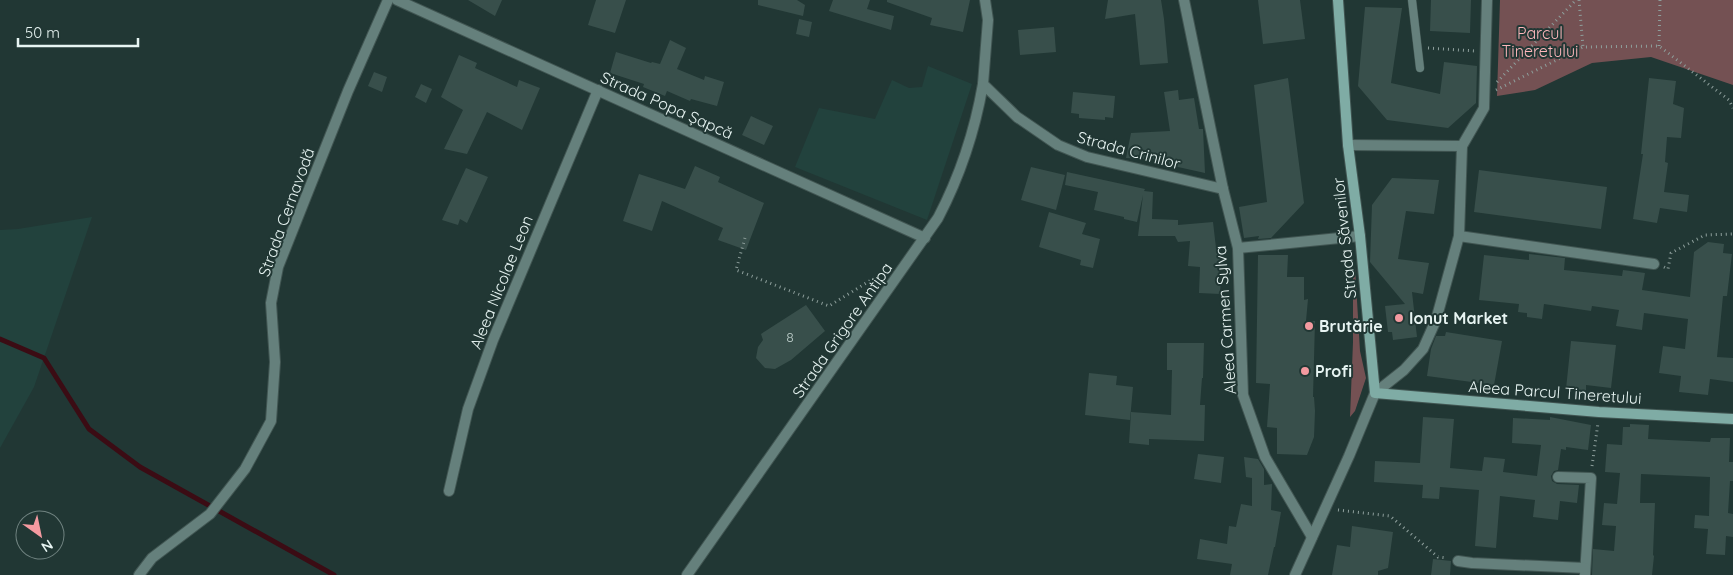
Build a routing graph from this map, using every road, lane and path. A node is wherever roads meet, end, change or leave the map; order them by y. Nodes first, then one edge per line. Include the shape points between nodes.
1 (388, 0) edge
2 (397, 0) edge
3 (985, 0) edge
4 (1184, 0) edge
5 (1338, 0) edge
6 (1412, 0) edge
7 (1487, 0) edge
8 (1577, 0) edge
9 (1660, 0) edge
10 (1660, 46) junction
11 (1583, 47) junction
12 (1418, 48) junction
13 (1485, 52) junction
14 (1420, 68) dead end
15 (983, 84) junction
16 (598, 90) junction
17 (1484, 95) junction
18 (1733, 108) edge
19 (1348, 146) junction
20 (1462, 146) junction
21 (1223, 189) junction
22 (1733, 234) edge
23 (1360, 236) junction
24 (1459, 236) junction
25 (745, 238) dead end
26 (925, 238) junction
27 (1238, 248) junction
28 (1654, 264) joint
29 (887, 270) dead end
30 (1376, 393) junction
31 (1599, 412) junction
32 (1733, 419) edge
33 (1558, 477) dead end
34 (1590, 478) junction
35 (449, 491) dead end
36 (1325, 508) junction
37 (1312, 537) junction
38 (1458, 561) joint
39 (1585, 572) edge
40 (1297, 574) edge
41 (139, 575) edge
42 (687, 575) edge

1 - 41 street, Strada Cernavodă via 278,267 271,303 275,362 271,421 245,469 210,514 152,558
2 - 16 street, Strada Popa Șapcă
3 - 15 street via 988,20
4 - 21 street, Aleea Carmen Sylva
5 - 19 street, Strada Săvenilor
6 - 12 lane
7 - 13 street
8 - 11 path
8 - 17 path
9 - 10 path
10 - 11 path
10 - 18 path via 1729,100
11 - 17 path
12 - 13 path
12 - 14 lane
13 - 17 street
15 - 21 street, Strada Crinilor via 1017,117 1058,146 1087,158
15 - 26 street, Strada Grigore Antipa via 980,106 955,185
16 - 26 street, Strada Popa Șapcă
16 - 35 street, Aleea Nicolae Leon via 493,340 468,409
17 - 20 street via 1484,108
19 - 20 street
19 - 23 street, Strada Săvenilor
20 - 24 street
21 - 27 street, Aleea Carmen Sylva
22 - 28 path via 1704,235 1671,253 1668,269
23 - 27 street
23 - 30 street, Strada Săvenilor
24 - 28 street
24 - 30 street via 1436,320 1423,349
25 - 29 path via 736,270 829,306
26 - 42 street, Strada Grigore Antipa
27 - 37 street, Aleea Carmen Sylva via 1243,395 1265,457
30 - 31 street, Aleea Parcul Tineretului
30 - 36 street, Strada Săvenilor
31 - 32 street, Aleea Parcul Tineretului
31 - 34 path
33 - 34 street
34 - 39 street
36 - 37 street, Strada Săvenilor
36 - 38 path via 1390,516 1438,557
37 - 40 street, Strada Săvenilor
38 - 39 street

